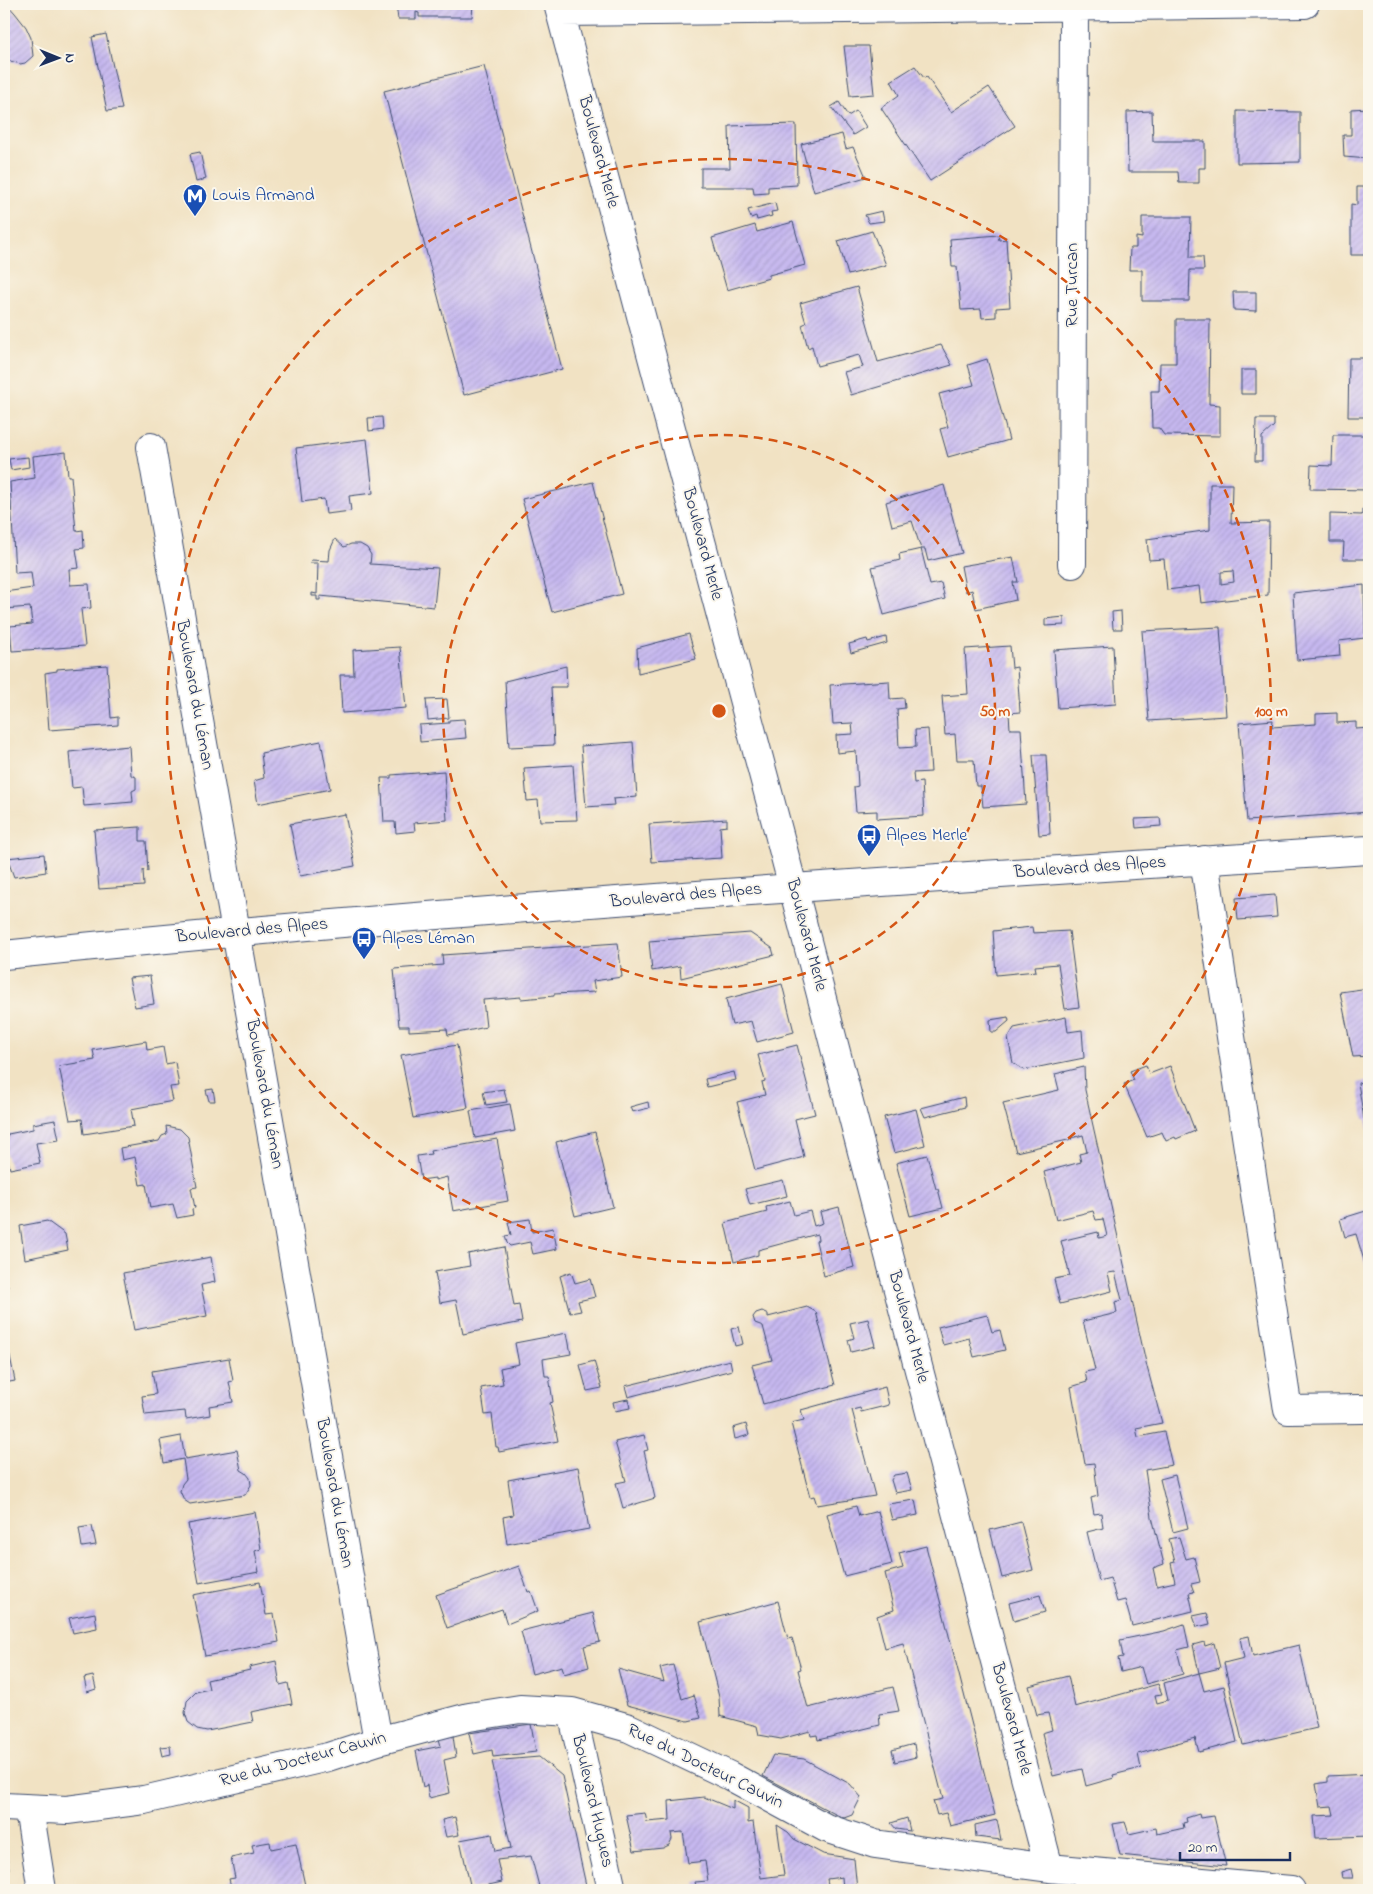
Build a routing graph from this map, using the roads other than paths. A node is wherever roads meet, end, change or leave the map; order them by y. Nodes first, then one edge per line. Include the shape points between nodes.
1 (1305, 4) edge
2 (1074, 6) junction
3 (559, 8) edge
4 (151, 447) dead end
5 (1072, 564) dead end
6 (1369, 850) edge
7 (1204, 860) junction
8 (793, 887) junction
9 (236, 931) junction
10 (4, 955) edge
11 (1362, 1409) dead end
12 (572, 1712) junction
13 (378, 1741) junction
14 (16, 1808) edge
15 (1050, 1868) junction
16 (42, 1890) edge
17 (612, 1890) edge
18 (1291, 1890) edge

1 - 2 street
2 - 3 street
2 - 5 street, Rue Turcan
3 - 8 street, Boulevard Merle
4 - 9 street, Boulevard du Léman
6 - 7 street, Boulevard des Alpes
7 - 8 street, Boulevard des Alpes
7 - 11 street via 1288,1410
8 - 9 street, Boulevard des Alpes
8 - 15 street, Boulevard Merle
9 - 10 street, Boulevard des Alpes
9 - 13 street, Boulevard du Léman
12 - 13 street, Rue du Docteur Cauvin via 512,1710 469,1717
12 - 15 street, Rue du Docteur Cauvin via 629,1728 730,1776 826,1828 875,1844
12 - 17 street, Boulevard Hugues
13 - 14 street, Rue du Docteur Cauvin via 328,1757 144,1800 67,1810
14 - 16 street
15 - 18 street, Rue du Docteur Cauvin

